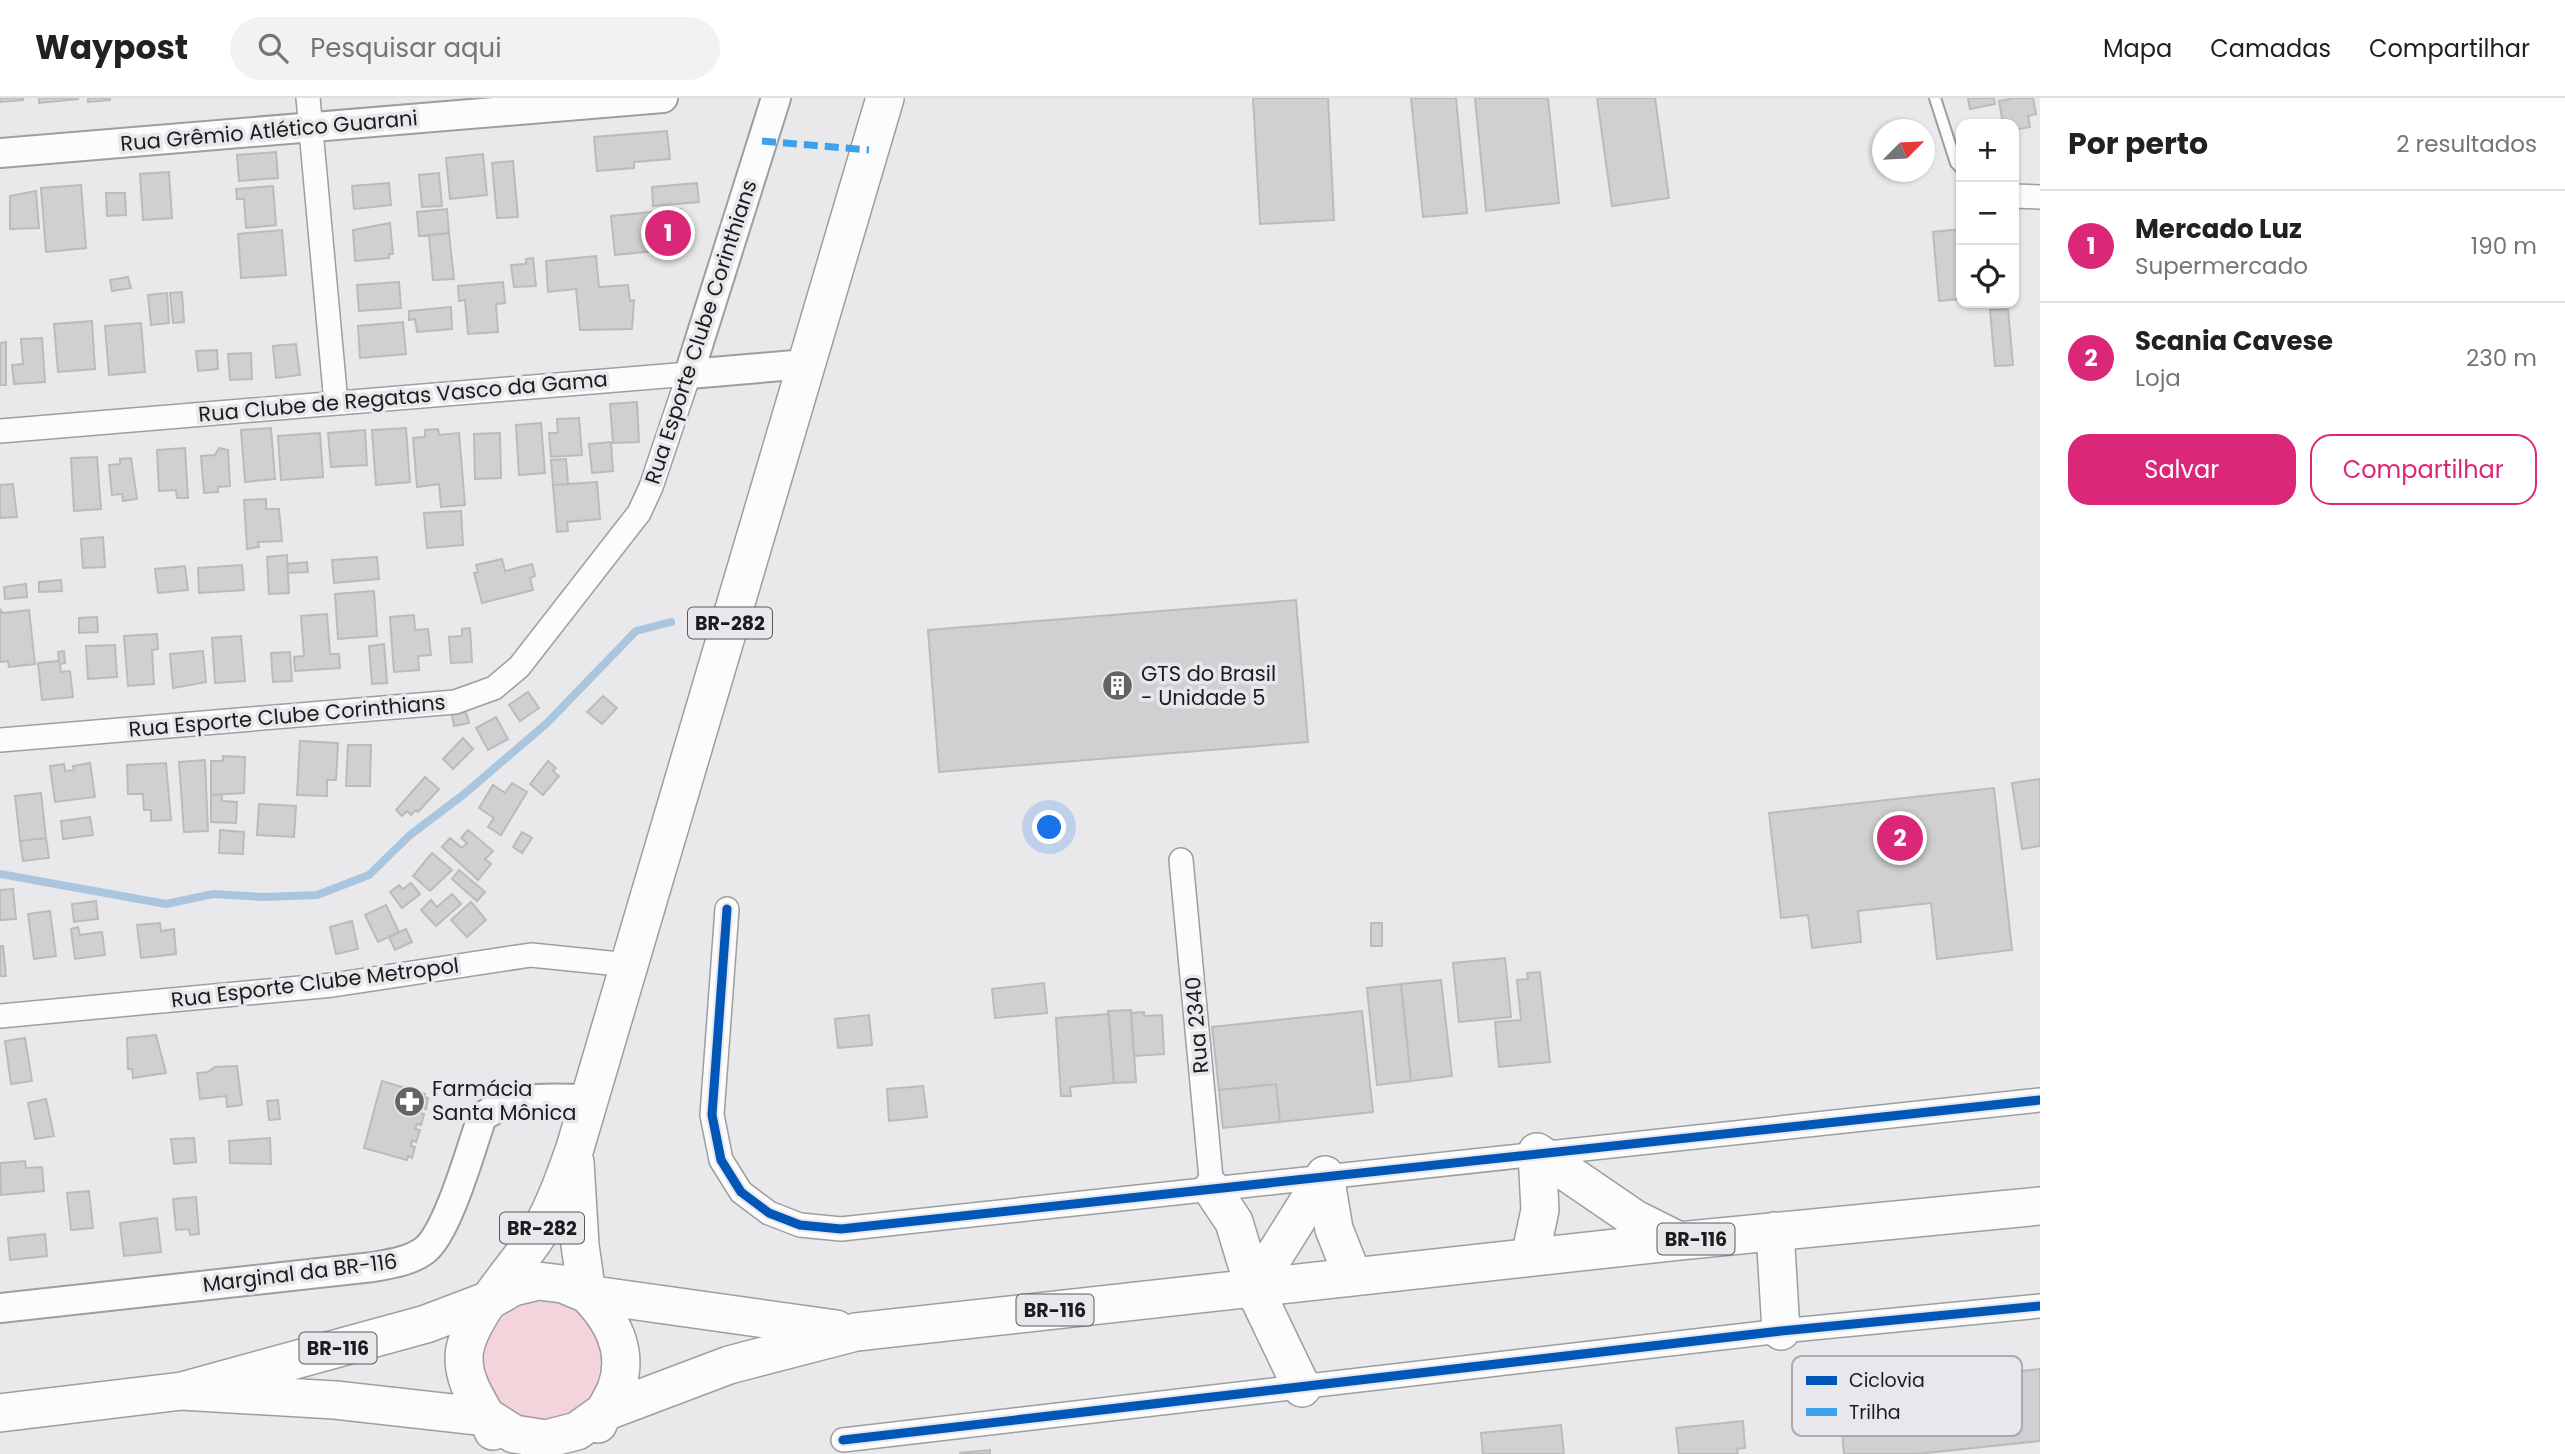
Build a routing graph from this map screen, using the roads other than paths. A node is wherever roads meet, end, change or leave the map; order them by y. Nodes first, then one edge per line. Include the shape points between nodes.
1 (308, 98) edge
2 (663, 98) edge
3 (776, 98) edge
4 (885, 98) edge
5 (1935, 98) edge
6 (311, 127) junction
7 (0, 153) edge
8 (1956, 163) edge
9 (2019, 196) edge
10 (2040, 197) edge
11 (806, 364) junction
12 (689, 374) junction
13 (336, 403) junction
14 (0, 430) edge
15 (0, 740) edge
16 (1181, 860) dead end
17 (727, 908) dead end
18 (629, 965) junction
19 (0, 1016) edge
20 (589, 1099) junction
21 (2040, 1100) edge
22 (575, 1148) junction
23 (1537, 1152) junction
24 (1325, 1175) junction
25 (1212, 1189) junction
26 (2040, 1206) edge
27 (1774, 1231) junction
28 (1679, 1241) junction
29 (1530, 1257) junction
30 (1353, 1277) junction
31 (1254, 1288) junction
32 (587, 1294) junction
33 (492, 1299) junction
34 (2040, 1306) edge
35 (0, 1308) edge
36 (1781, 1331) junction
37 (856, 1332) junction
38 (1302, 1388) junction
39 (182, 1391) junction
40 (0, 1413) edge
41 (602, 1413) junction
42 (487, 1417) junction
43 (843, 1440) dead end
44 (504, 1454) edge
45 (587, 1454) edge

1 - 6 street
2 - 6 street, Rua Grêmio Atlético Guarani
3 - 12 street, Rua Esporte Clube Corinthians
4 - 11 highway, BR-282
5 - 8 lane
6 - 7 street, Rua Grêmio Atlético Guarani
6 - 13 street
9 - 10 street
11 - 12 street, Rua Clube de Regatas Vasco da Gama
11 - 18 highway, BR-282
12 - 13 street, Rua Clube de Regatas Vasco da Gama
12 - 15 street, Rua Esporte Clube Corinthians via 639,513 519,667 494,688 456,702
13 - 14 street, Rua Clube de Regatas Vasco da Gama
16 - 25 street, Rua 2340
17 - 25 street via 712,1115 721,1160 741,1192 769,1213 800,1225 841,1228
18 - 19 street, Rua Esporte Clube Metropol via 531,955 333,985
18 - 20 highway, BR-282
20 - 22 highway, BR-282
20 - 35 street, Marginal da BR-116 via 521,1099 498,1105 482,1117 440,1233 424,1251 405,1260 373,1268
21 - 23 street
22 - 32 highway, BR-282
22 - 33 highway, BR-282 via 541,1228
23 - 24 street
23 - 28 highway via 1635,1219
23 - 29 highway via 1540,1210
24 - 25 street
24 - 30 highway via 1334,1229
24 - 31 highway
25 - 31 highway via 1234,1222
26 - 27 highway, BR-116
27 - 28 highway, BR-116
27 - 36 highway
28 - 29 highway, BR-116
29 - 30 highway, BR-116
30 - 31 highway, BR-116
31 - 37 highway, BR-116
31 - 38 highway
32 - 33 highway, BR-116 via 563,1284 538,1281 513,1287
32 - 37 highway, BR-116
32 - 41 highway via 605,1312 617,1336 621,1363 616,1389
33 - 39 highway, BR-116 via 426,1324
33 - 42 highway, BR-282 via 472,1325 464,1357 469,1389
34 - 36 street
36 - 38 street
37 - 41 highway, BR-116 via 729,1365
38 - 43 street
39 - 40 highway, BR-116
39 - 42 highway, BR-116
41 - 42 highway, BR-116 via 577,1432 546,1439 514,1434
41 - 45 highway
42 - 44 highway, BR-282

